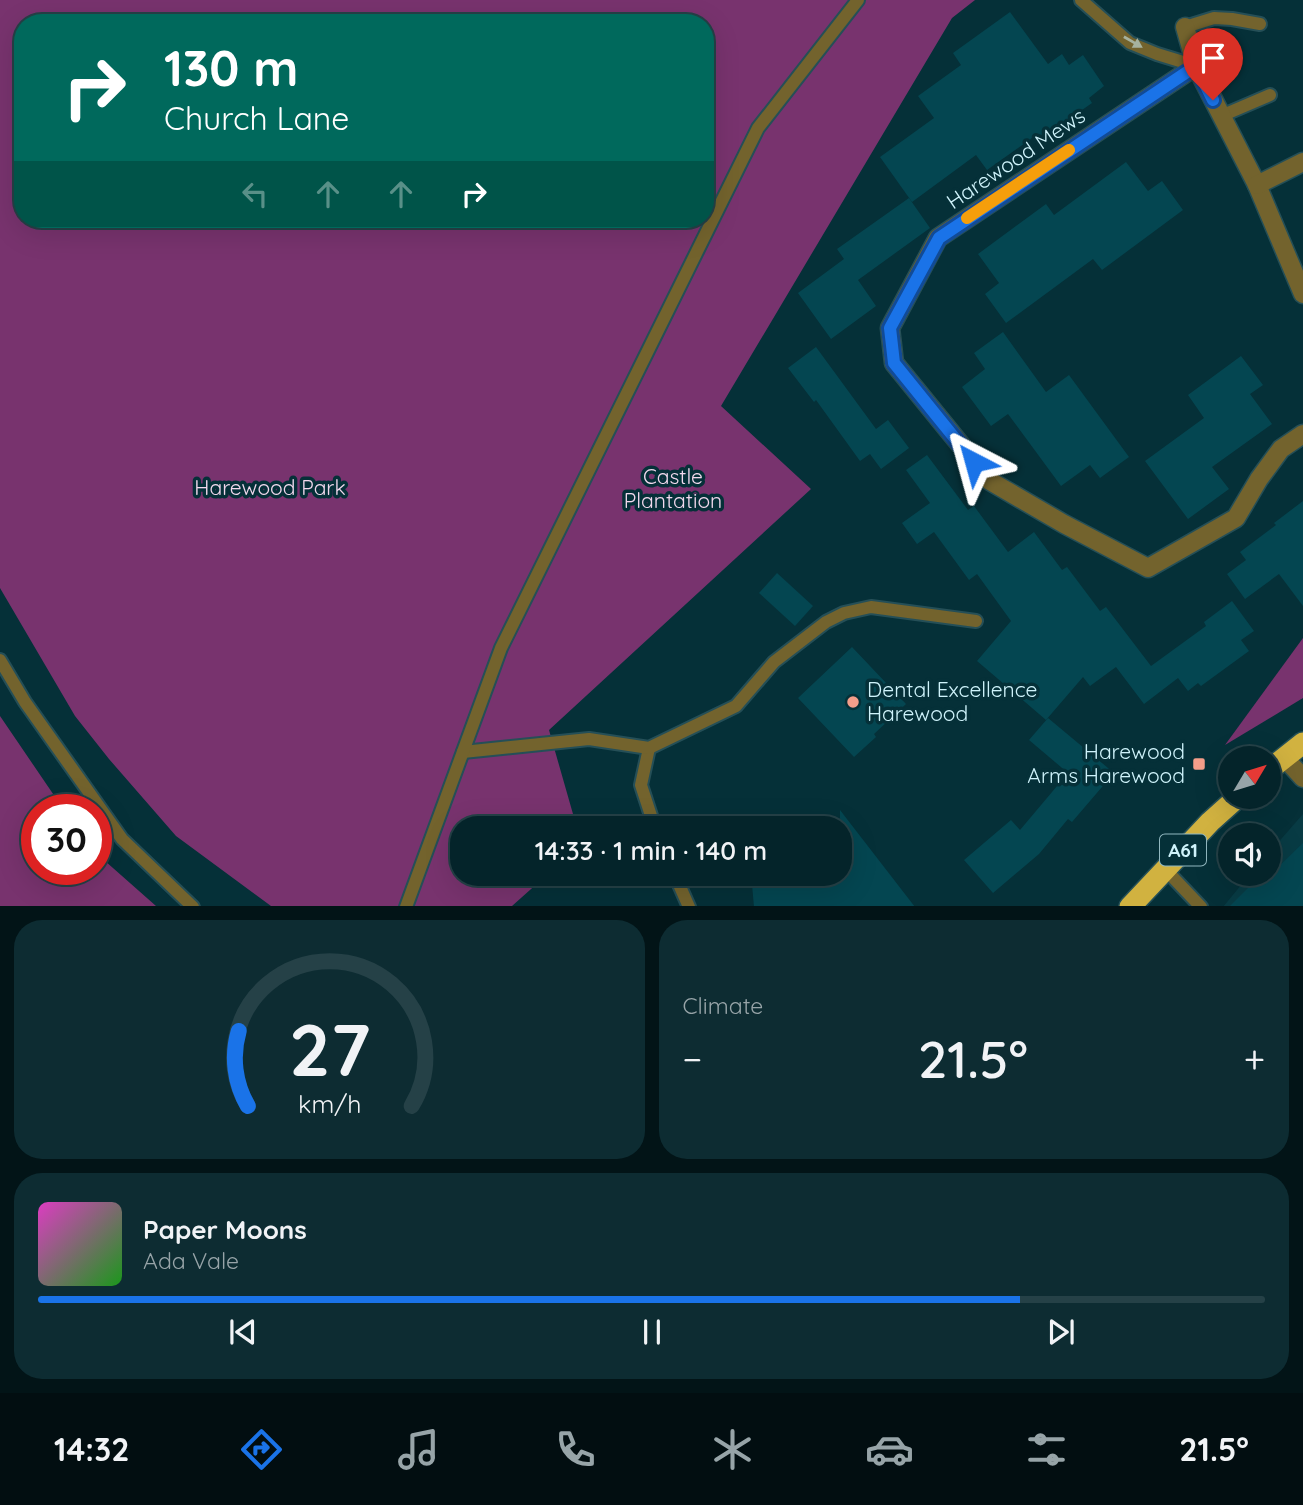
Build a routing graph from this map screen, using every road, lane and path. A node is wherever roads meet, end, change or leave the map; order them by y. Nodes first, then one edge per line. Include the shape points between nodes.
1 (858, 0) edge
2 (1081, 0) edge
3 (1260, 24) dead end
4 (1185, 27) joint
5 (1196, 66) junction
6 (1270, 95) dead end
7 (1221, 116) junction
8 (1303, 162) edge
9 (1257, 185) junction
10 (714, 217) edge
11 (709, 228) edge
12 (1303, 294) edge
13 (1303, 434) edge
14 (976, 621) dead end
15 (0, 660) edge
16 (1303, 743) edge
17 (649, 748) junction
18 (463, 752) junction
19 (1281, 760) edge
20 (1281, 767) edge
21 (1303, 779) edge
22 (1224, 809) edge
23 (651, 816) edge
24 (1165, 869) junction
25 (680, 886) edge
26 (193, 906) edge
27 (406, 906) edge
28 (689, 906) edge
29 (1131, 906) edge
30 (1201, 906) edge

1 - 10 lane via 758,128
2 -> 5 lane via 1130,43
3 - 4 lane via 1214,18
4 - 5 street
5 - 7 street
5 - 13 street, Harewood Mews via 939,238 890,328 894,363 990,481 1148,568 1236,518 1281,449
6 - 7 lane
7 - 9 street
8 - 9 street
9 - 12 street
11 - 18 lane via 501,648
14 - 17 lane via 871,607 844,613 774,662 736,706
15 - 26 lane via 121,839
16 - 19 highway
17 - 18 lane via 589,739
17 - 23 lane via 641,785
18 - 27 lane
20 - 21 street
22 - 24 highway, A61
24 - 29 highway, A61
24 - 30 lane
25 - 28 lane

